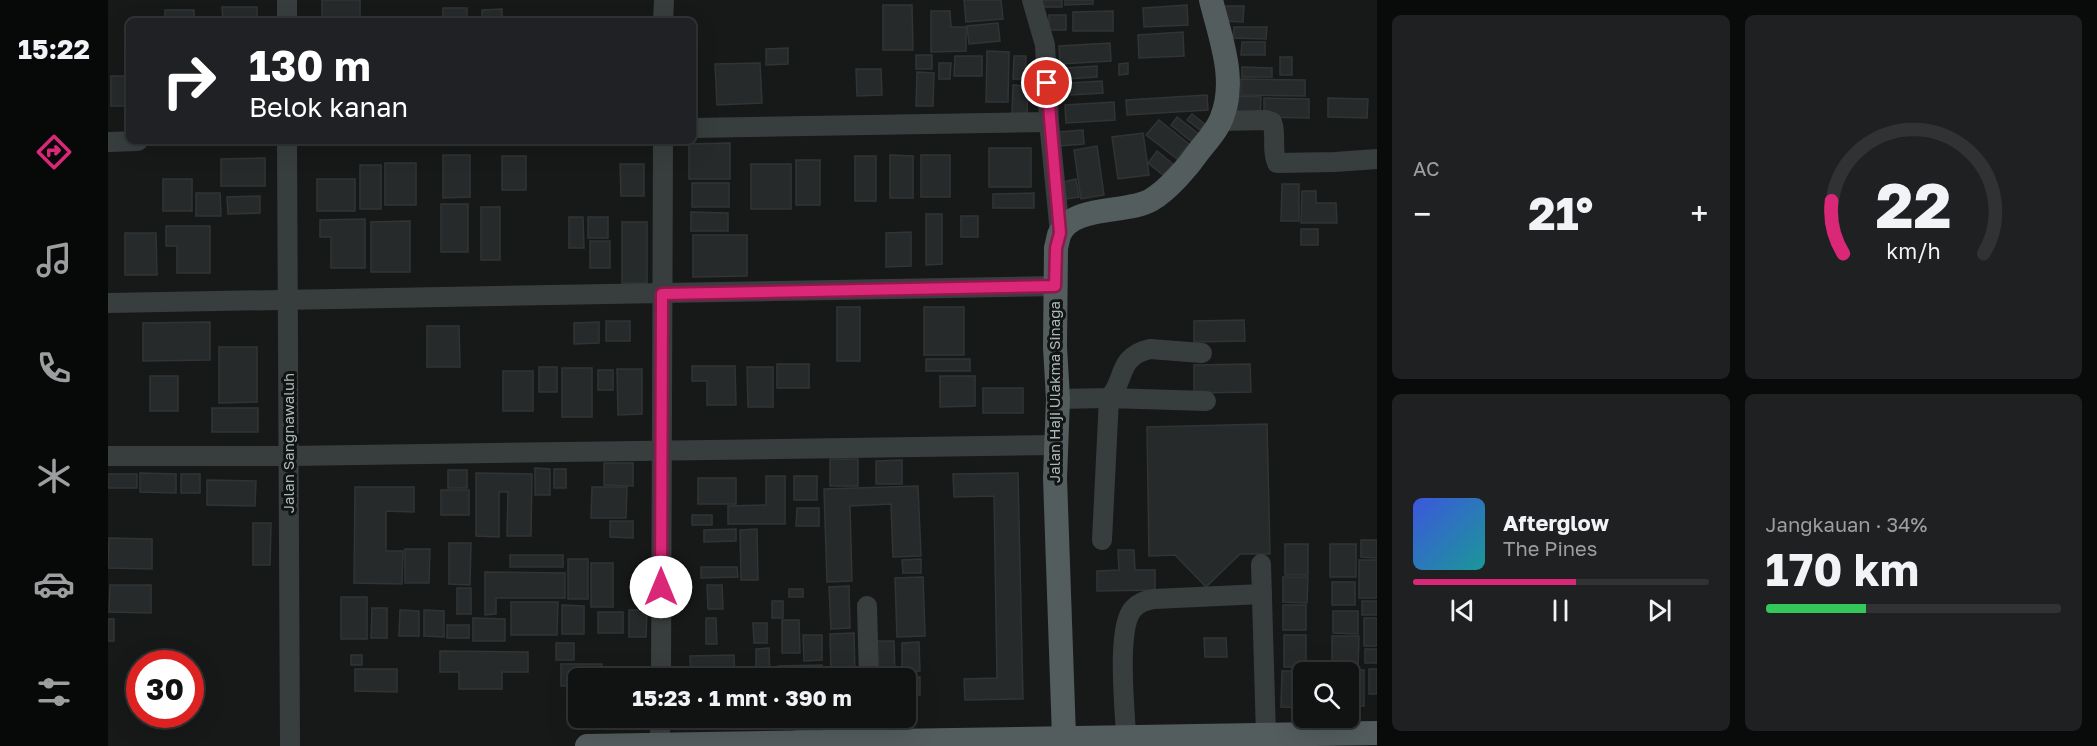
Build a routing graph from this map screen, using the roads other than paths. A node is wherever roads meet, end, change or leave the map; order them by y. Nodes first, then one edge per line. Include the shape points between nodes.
1 (286, 0) edge
2 (664, 0) edge
3 (1032, 0) edge
4 (1211, 0) edge
5 (287, 18) edge
6 (663, 18) edge
7 (1221, 121) junction
8 (1049, 122) junction
9 (696, 128) edge
10 (126, 141) edge
11 (108, 142) edge
12 (287, 144) edge
13 (663, 144) edge
14 (1377, 159) edge
15 (1060, 233) junction
16 (1055, 286) junction
17 (662, 294) junction
18 (288, 301) junction
19 (108, 303) edge
20 (1202, 352) dead end
21 (1109, 398) junction
22 (1058, 399) junction
23 (1206, 401) dead end
24 (1055, 445) junction
25 (662, 450) junction
26 (108, 456) edge
27 (289, 456) junction
28 (1102, 540) dead end
29 (1261, 564) dead end
30 (1262, 594) junction
31 (867, 606) dead end
32 (660, 668) edge
33 (869, 668) edge
34 (660, 728) edge
35 (804, 728) edge
36 (870, 729) edge
37 (1266, 735) junction
38 (1126, 736) junction
39 (1064, 737) junction
40 (1365, 737) edge
41 (805, 742) junction
42 (831, 744) edge
43 (660, 745) edge
44 (700, 745) edge
45 (290, 746) edge
46 (586, 746) edge

1 - 5 street
2 - 6 street
3 - 8 street via 1045,45
4 - 7 main road via 1229,81
7 - 14 street via 1272,122 1277,163
7 - 15 main road via 1191,164 1151,200 1078,218
8 - 9 street
8 - 15 street
10 - 11 street
12 - 18 street, Jalan Sangnawaluh
13 - 17 street
15 - 16 main road, Jalan Haji Ulakma Sinaga
16 - 17 street
16 - 22 main road, Jalan Haji Ulakma Sinaga
17 - 18 street
17 - 25 street
18 - 19 street
18 - 27 street, Jalan Sangnawaluh
20 - 21 street via 1142,351 1123,367
21 - 22 street
21 - 23 street
21 - 28 street
22 - 24 main road, Jalan Haji Ulakma Sinaga
24 - 25 street
24 - 39 main road, Jalan Haji Ulakma Sinaga
25 - 27 street
25 - 32 street
26 - 27 street
27 - 45 street, Jalan Sangnawaluh
29 - 30 street
30 - 37 street
30 - 38 street via 1154,599 1132,609 1125,623 1123,644
31 - 33 street
34 - 43 street
35 - 41 street
36 - 39 main road
36 - 42 main road
37 - 38 main road
37 - 40 main road
38 - 39 main road
41 - 42 main road
41 - 44 main road
43 - 44 main road
43 - 46 main road

